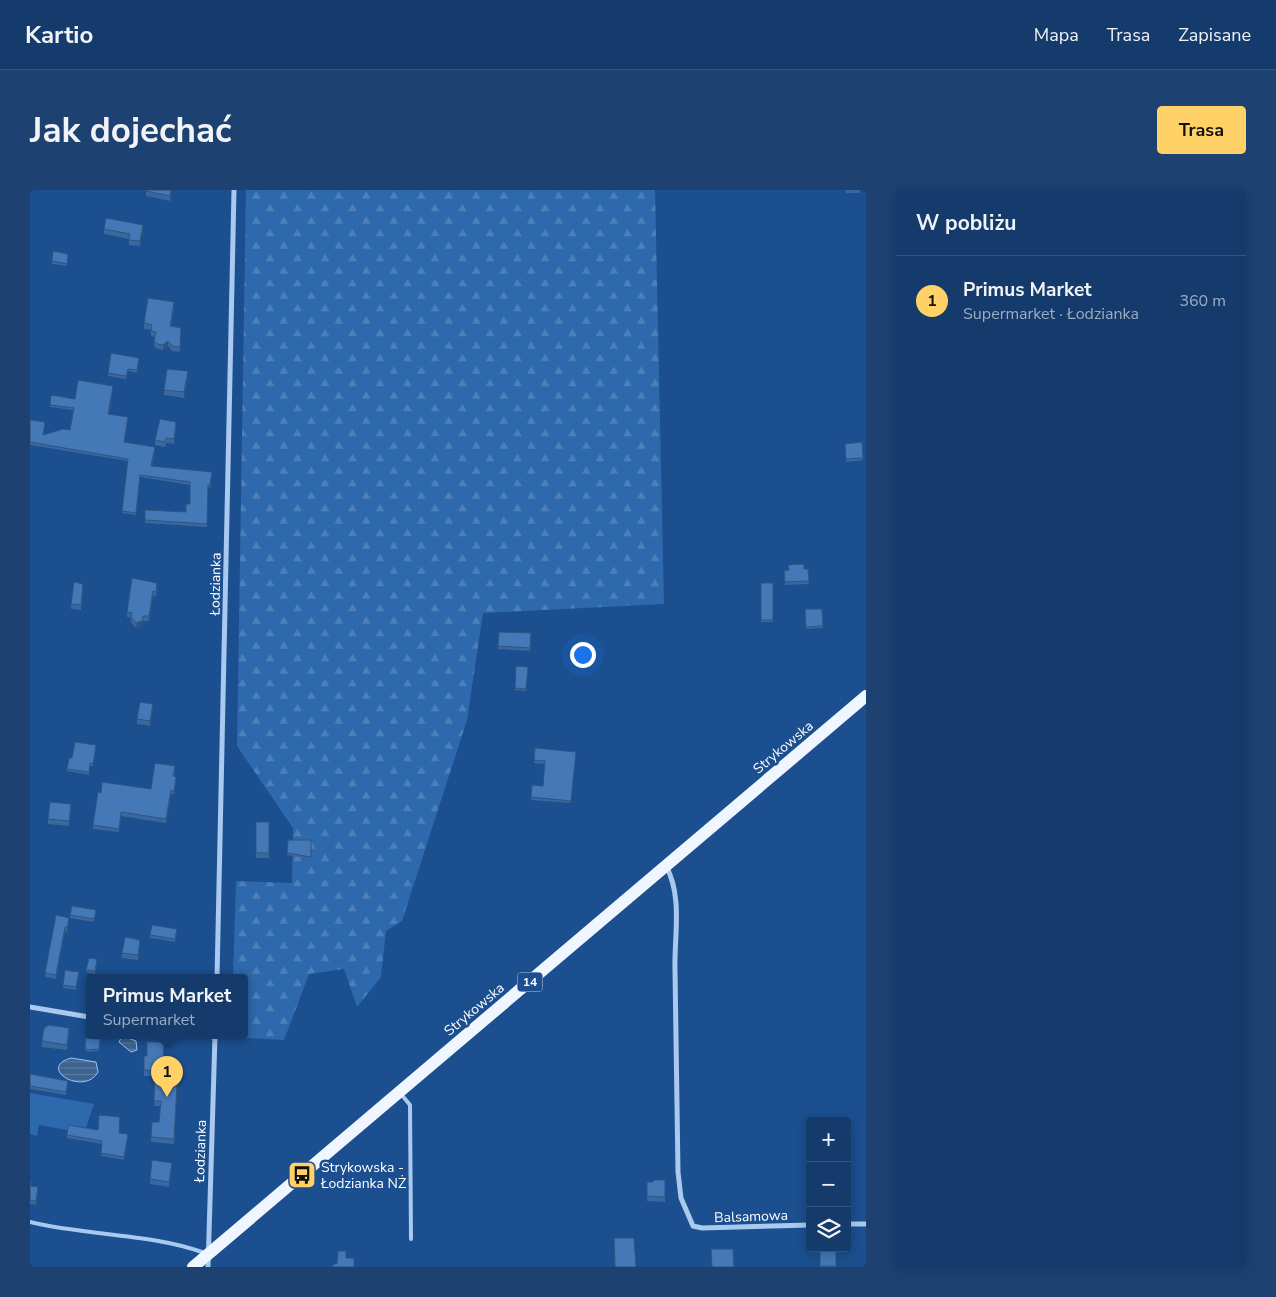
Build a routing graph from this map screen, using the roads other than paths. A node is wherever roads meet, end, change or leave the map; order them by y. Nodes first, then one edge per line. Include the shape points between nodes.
1 (234, 190) edge
2 (866, 696) edge
3 (666, 866) junction
4 (217, 974) edge
5 (30, 1007) edge
6 (86, 1016) edge
7 (215, 1039) edge
8 (399, 1093) junction
9 (30, 1222) edge
10 (851, 1224) edge
11 (866, 1224) edge
12 (806, 1225) edge
13 (411, 1239) dead end
14 (209, 1260) edge
15 (194, 1267) edge

1 - 4 street, Łodzianka
2 - 3 main road, Strykowska / 14
3 - 8 main road, Strykowska / 14
3 - 12 street, Balsamowa via 676,897 674,952 680,1189 684,1206 693,1226 702,1228
5 - 6 street
7 - 14 street, Łodzianka
8 - 13 lane via 410,1105
8 - 14 main road, Strykowska / 14
9 - 14 lane via 152,1240
10 - 11 street
14 - 15 main road, Strykowska / 14

